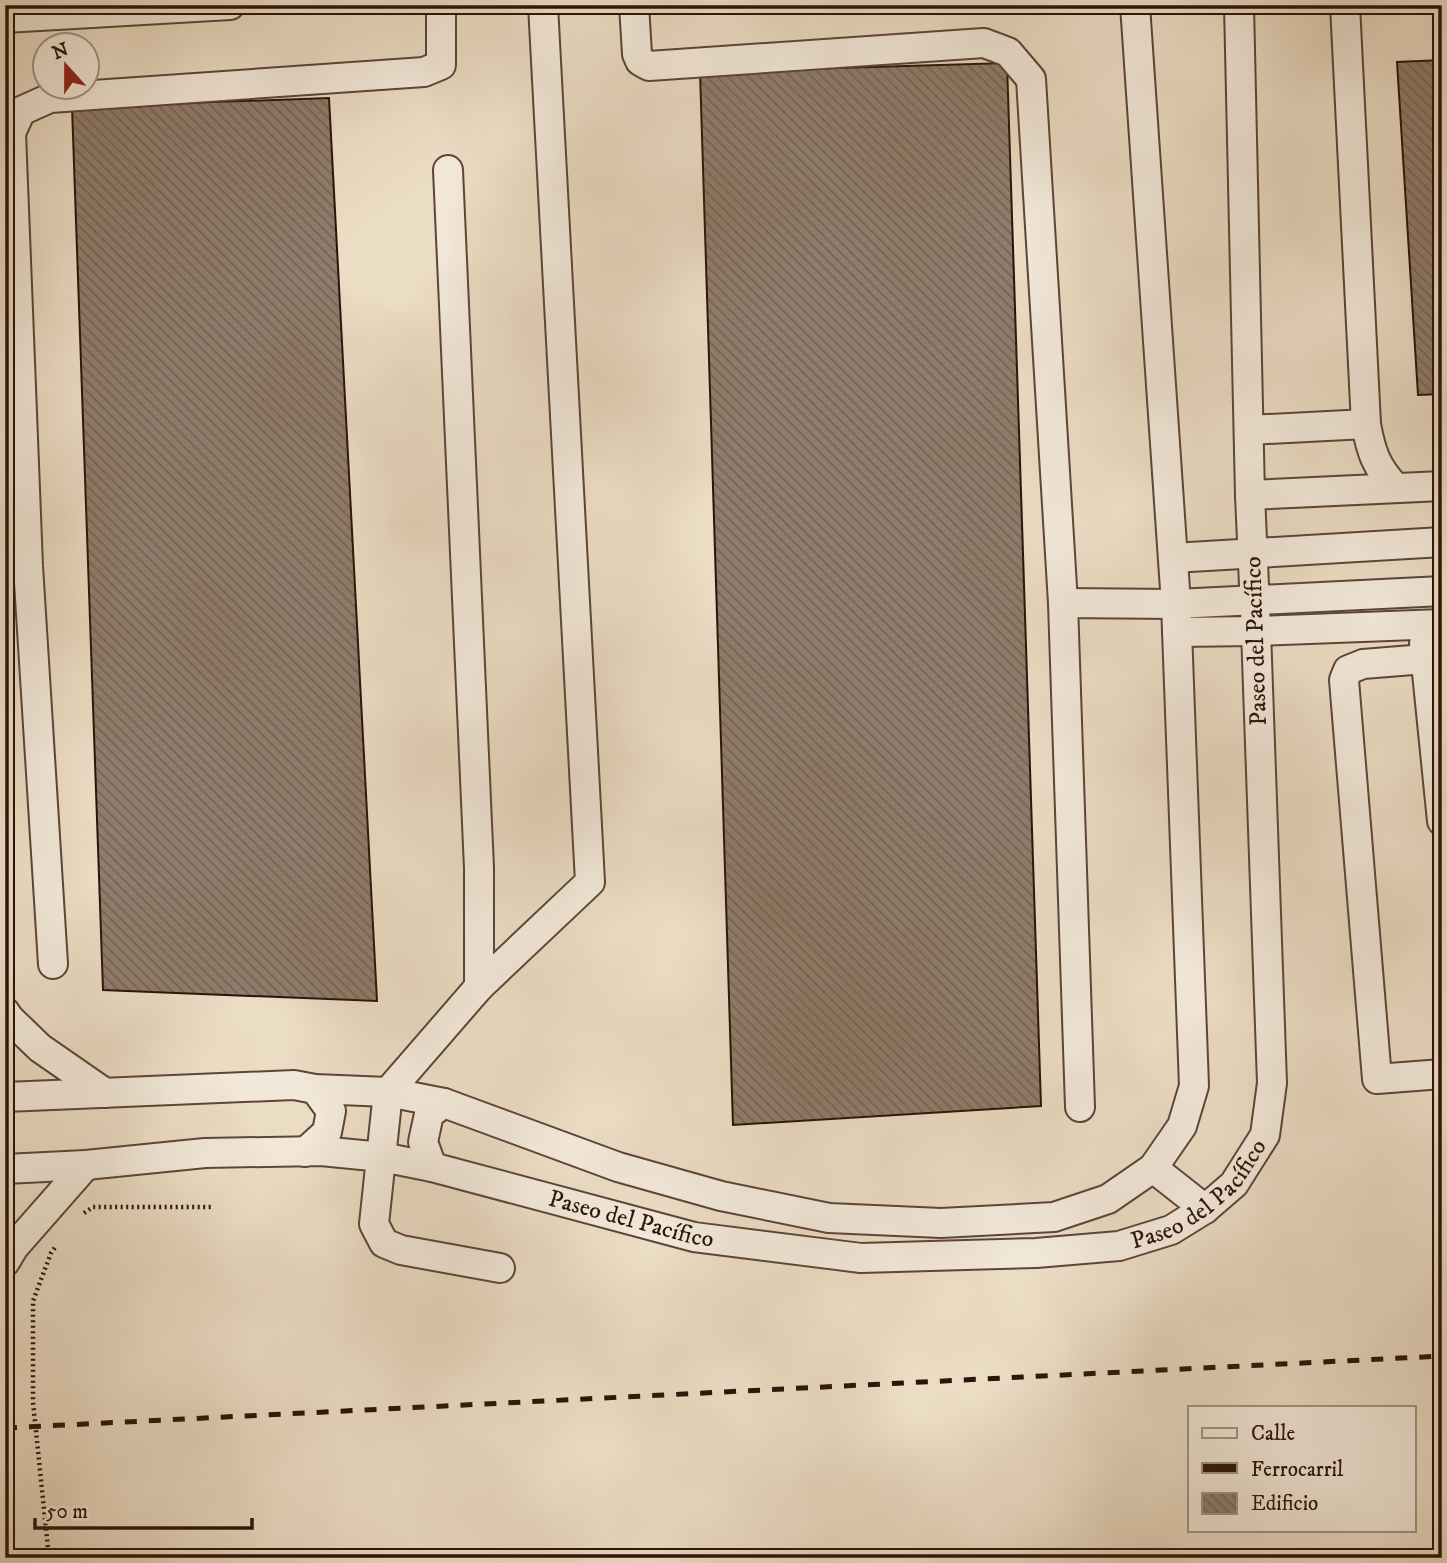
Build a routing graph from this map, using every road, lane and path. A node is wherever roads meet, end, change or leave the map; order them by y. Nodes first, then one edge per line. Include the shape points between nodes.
1 (230, 5) edge
2 (441, 5) edge
3 (543, 5) edge
4 (634, 5) edge
5 (1135, 5) edge
6 (1238, 5) edge
7 (1345, 5) edge
8 (188, 6) edge
9 (216, 6) edge
10 (11, 21) edge
11 (448, 170) dead end
12 (1366, 424) junction
13 (1248, 430) junction
14 (1442, 486) edge
15 (1396, 488) junction
16 (1250, 495) junction
17 (1442, 542) edge
18 (1253, 554) junction
19 (1173, 558) junction
20 (16, 566) edge
21 (1442, 591) edge
22 (1255, 601) junction
23 (1063, 603) junction
24 (1176, 604) junction
25 (1432, 624) edge
26 (1256, 631) junction
27 (1177, 632) junction
28 (1425, 659) junction
29 (1442, 821) edge
30 (53, 964) dead end
31 (479, 987) junction
32 (5, 1013) edge
33 (1442, 1074) edge
34 (314, 1088) junction
35 (388, 1092) junction
36 (105, 1093) junction
37 (5, 1097) edge
38 (444, 1103) junction
39 (1080, 1107) dead end
40 (305, 1152) junction
41 (382, 1157) junction
42 (86, 1165) junction
43 (432, 1167) junction
44 (1153, 1168) junction
45 (5, 1169) edge
46 (212, 1207) dead end
47 (1205, 1209) junction
48 (79, 1216) dead end
49 (58, 1244) dead end
50 (5, 1262) edge
51 (500, 1268) dead end
52 (49, 1558) edge

1 - 9 street
2 - 20 street via 441,65 424,72 50,98 21,111 10,134
3 - 31 street via 590,882
4 - 23 street via 637,54 649,66 984,43 1008,52 1031,79
5 - 19 street, Paseo del Pacífico
6 - 13 street, Paseo del Pacífico
7 - 12 street
8 - 9 street
8 - 10 street
11 - 31 street via 479,868
12 - 13 street
12 - 15 street via 1376,463
13 - 16 street, Paseo del Pacífico
14 - 15 street
15 - 16 street
16 - 18 street, Paseo del Pacífico
17 - 18 street
18 - 19 street
18 - 22 street, Paseo del Pacífico
19 - 24 street, Paseo del Pacífico
20 - 30 street
21 - 22 street
22 - 24 street
22 - 26 street, Paseo del Pacífico
23 - 24 street
23 - 39 street
24 - 27 street, Paseo del Pacífico
25 - 26 street
25 - 28 street
26 - 27 street
26 - 47 street, Paseo del Pacífico via 1272,1083 1265,1135 1234,1184
27 - 44 street, Paseo del Pacífico via 1194,1086 1182,1126
28 - 29 street
28 - 33 street via 1363,664 1348,670 1344,680 1377,1079
31 - 35 street
32 - 36 street via 40,1048
34 - 35 street, Paseo del Pacífico
34 - 36 street, Paseo del Pacífico
34 - 40 street via 331,1111 327,1132
35 - 38 street, Paseo del Pacífico
35 - 41 street
36 - 37 street, Paseo del Pacífico
38 - 43 street via 429,1114 423,1142
38 - 44 street, Paseo del Pacífico via 618,1167 721,1196 830,1218 941,1223 1054,1217 1108,1199
40 - 41 street, Paseo del Pacífico
40 - 42 street, Paseo del Pacífico via 205,1153
41 - 43 street, Paseo del Pacífico
41 - 51 street via 374,1224 384,1243
42 - 45 street, Paseo del Pacífico
42 - 50 street
43 - 47 street, Paseo del Pacífico via 694,1237 861,1258 1119,1246 1171,1230
44 - 47 street
46 - 48 path via 93,1206
49 - 52 path via 33,1301 33,1402

